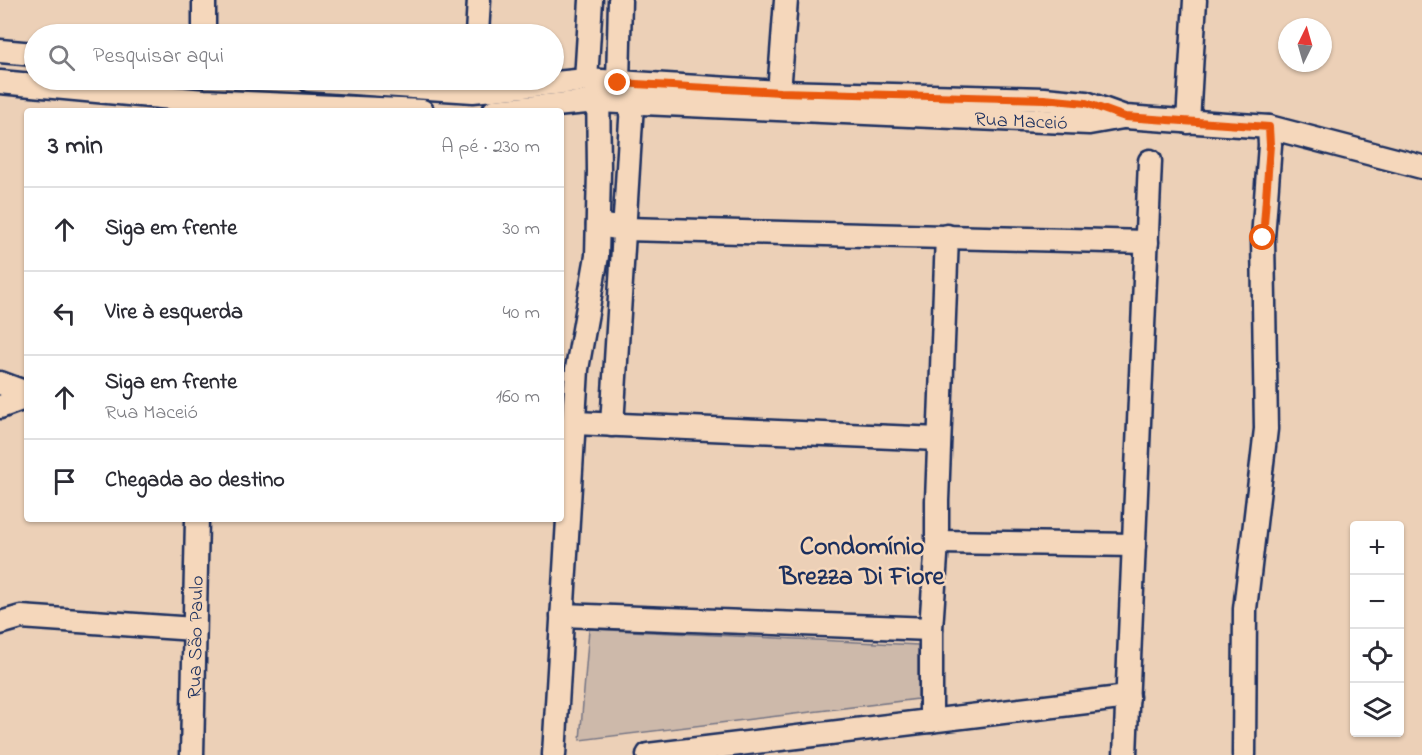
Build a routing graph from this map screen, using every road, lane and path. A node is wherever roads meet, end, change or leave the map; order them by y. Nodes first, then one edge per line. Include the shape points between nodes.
1 (204, 0) edge
2 (479, 0) edge
3 (591, 0) edge
4 (620, 0) edge
5 (786, 0) edge
6 (1195, 0) edge
7 (204, 24) edge
8 (478, 24) edge
9 (0, 51) edge
10 (24, 53) edge
11 (0, 82) edge
12 (24, 84) edge
13 (611, 89) junction
14 (109, 90) edge
15 (425, 90) edge
16 (472, 94) edge
17 (204, 97) edge
18 (779, 101) junction
19 (375, 108) edge
20 (510, 108) edge
21 (1188, 122) junction
22 (1269, 127) junction
23 (1150, 161) dead end
24 (1422, 166) edge
25 (598, 225) junction
26 (625, 229) junction
27 (947, 236) junction
28 (1147, 242) junction
29 (0, 383) edge
30 (24, 394) edge
31 (24, 396) edge
32 (0, 407) edge
33 (575, 423) junction
34 (612, 425) junction
35 (939, 439) junction
36 (197, 522) edge
37 (937, 542) junction
38 (1134, 545) junction
39 (0, 605) edge
40 (562, 615) junction
41 (11, 620) edge
42 (195, 629) junction
43 (931, 629) junction
44 (1128, 697) junction
45 (931, 721) junction
46 (192, 755) edge
47 (554, 755) edge
48 (648, 755) edge
49 (1125, 755) edge
50 (1244, 755) edge

1 - 7 street
2 - 8 street
3 - 13 street
4 - 13 street
5 - 18 street
6 - 21 street
9 - 10 street
11 - 12 street
13 - 16 street, Rua Maceió
13 - 18 street, Rua Maceió
13 - 20 street, Rua Maceió
13 - 25 street via 599,171
13 - 26 street
14 - 17 street
15 - 16 street, Rua Maceió
17 - 19 street
18 - 21 street, Rua Maceió via 1044,99 1086,103 1125,117
21 - 22 street, Rua Maceió
22 - 24 street, Rua Maceió
22 - 50 street via 1263,238 1266,429 1245,609
23 - 28 street
25 - 26 street
25 - 33 street via 597,256 577,369
26 - 27 street
26 - 34 street
27 - 28 street
27 - 35 street
28 - 38 street
29 - 30 street
31 - 32 street
33 - 34 street
33 - 40 street
34 - 35 street
35 - 37 street
36 - 42 street, Rua São Paulo
37 - 38 street
37 - 43 street
38 - 44 street
39 - 41 street
40 - 43 street
40 - 47 street
41 - 42 street
42 - 46 street, Rua São Paulo
43 - 45 street
44 - 45 street
44 - 49 street
45 - 48 street

